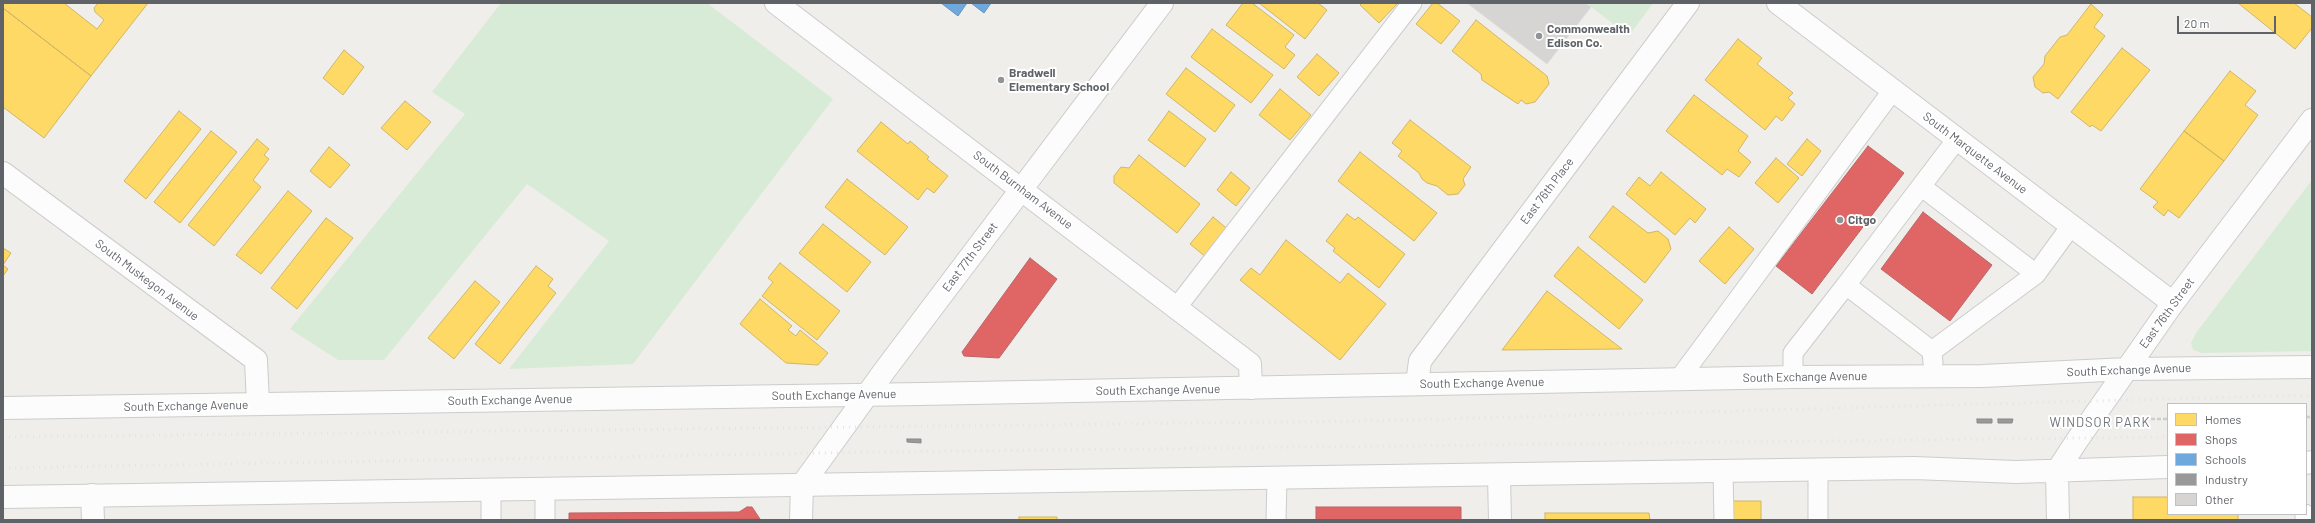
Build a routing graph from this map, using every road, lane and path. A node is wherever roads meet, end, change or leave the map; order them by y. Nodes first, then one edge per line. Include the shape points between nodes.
1 (776, 3) edge
2 (1162, 3) edge
3 (1412, 3) edge
4 (1688, 3) edge
5 (1778, 3) edge
6 (1892, 90) junction
7 (2312, 120) edge
8 (1957, 139) junction
9 (3, 172) edge
10 (1922, 187) junction
11 (1021, 189) junction
12 (2072, 226) junction
13 (2036, 274) junction
14 (1846, 285) junction
15 (2173, 303) junction
16 (1177, 307) junction
17 (1932, 351) junction
18 (2312, 367) edge
19 (2127, 369) junction
20 (1933, 376) junction
21 (1793, 377) junction
22 (1679, 379) junction
23 (1417, 384) junction
24 (1251, 388) junction
25 (867, 395) junction
26 (258, 404) junction
27 (3, 408) edge
28 (2145, 419) dead end
29 (2167, 419) edge
30 (2167, 467) edge
31 (1818, 470) junction
32 (1723, 471) junction
33 (2057, 471) junction
34 (1499, 476) junction
35 (1277, 479) junction
36 (802, 485) junction
37 (545, 488) junction
38 (491, 489) junction
39 (92, 495) junction
40 (3, 497) edge
41 (93, 520) edge
42 (491, 520) edge
43 (545, 520) edge
44 (801, 520) edge
45 (1276, 520) edge
46 (1500, 520) edge
47 (1724, 520) edge
48 (1818, 520) edge
49 (2058, 520) edge

1 - 11 street, South Burnham Avenue
2 - 11 street, East 77th Street
3 - 16 lane
4 - 23 street, East 76th Place via 1420,361
5 - 6 street, South Marquette Avenue
6 - 8 street, South Marquette Avenue
6 - 22 lane
7 - 15 street, East 76th Street
8 - 10 lane
8 - 12 street, South Marquette Avenue
9 - 26 street, South Muskegon Avenue via 256,360
10 - 13 lane
10 - 14 lane
11 - 16 street, South Burnham Avenue
11 - 25 street, East 77th Street
12 - 13 lane
12 - 15 street, South Marquette Avenue
13 - 17 lane
14 - 17 lane
14 - 21 lane via 1793,353
15 - 19 street, East 76th Street
16 - 24 street, South Burnham Avenue via 1250,364
17 - 20 lane
18 - 19 street, South Exchange Avenue
19 - 20 street, South Exchange Avenue
19 - 33 street, East 76th Street
20 - 21 street, South Exchange Avenue
21 - 22 street, South Exchange Avenue
22 - 23 street, South Exchange Avenue
23 - 24 street, South Exchange Avenue
24 - 25 street, South Exchange Avenue
25 - 26 street, South Exchange Avenue
25 - 36 street, East 77th Street
26 - 27 street, South Exchange Avenue
28 - 29 path
30 - 33 street
31 - 32 street
31 - 33 street via 1914,468 2005,472
31 - 48 lane
32 - 34 street
32 - 47 lane
33 - 49 street
34 - 35 street
34 - 46 street
35 - 36 street
35 - 45 lane
36 - 37 street
36 - 44 street
37 - 38 street
37 - 43 lane
38 - 39 street
38 - 42 lane
39 - 40 street
39 - 41 street

